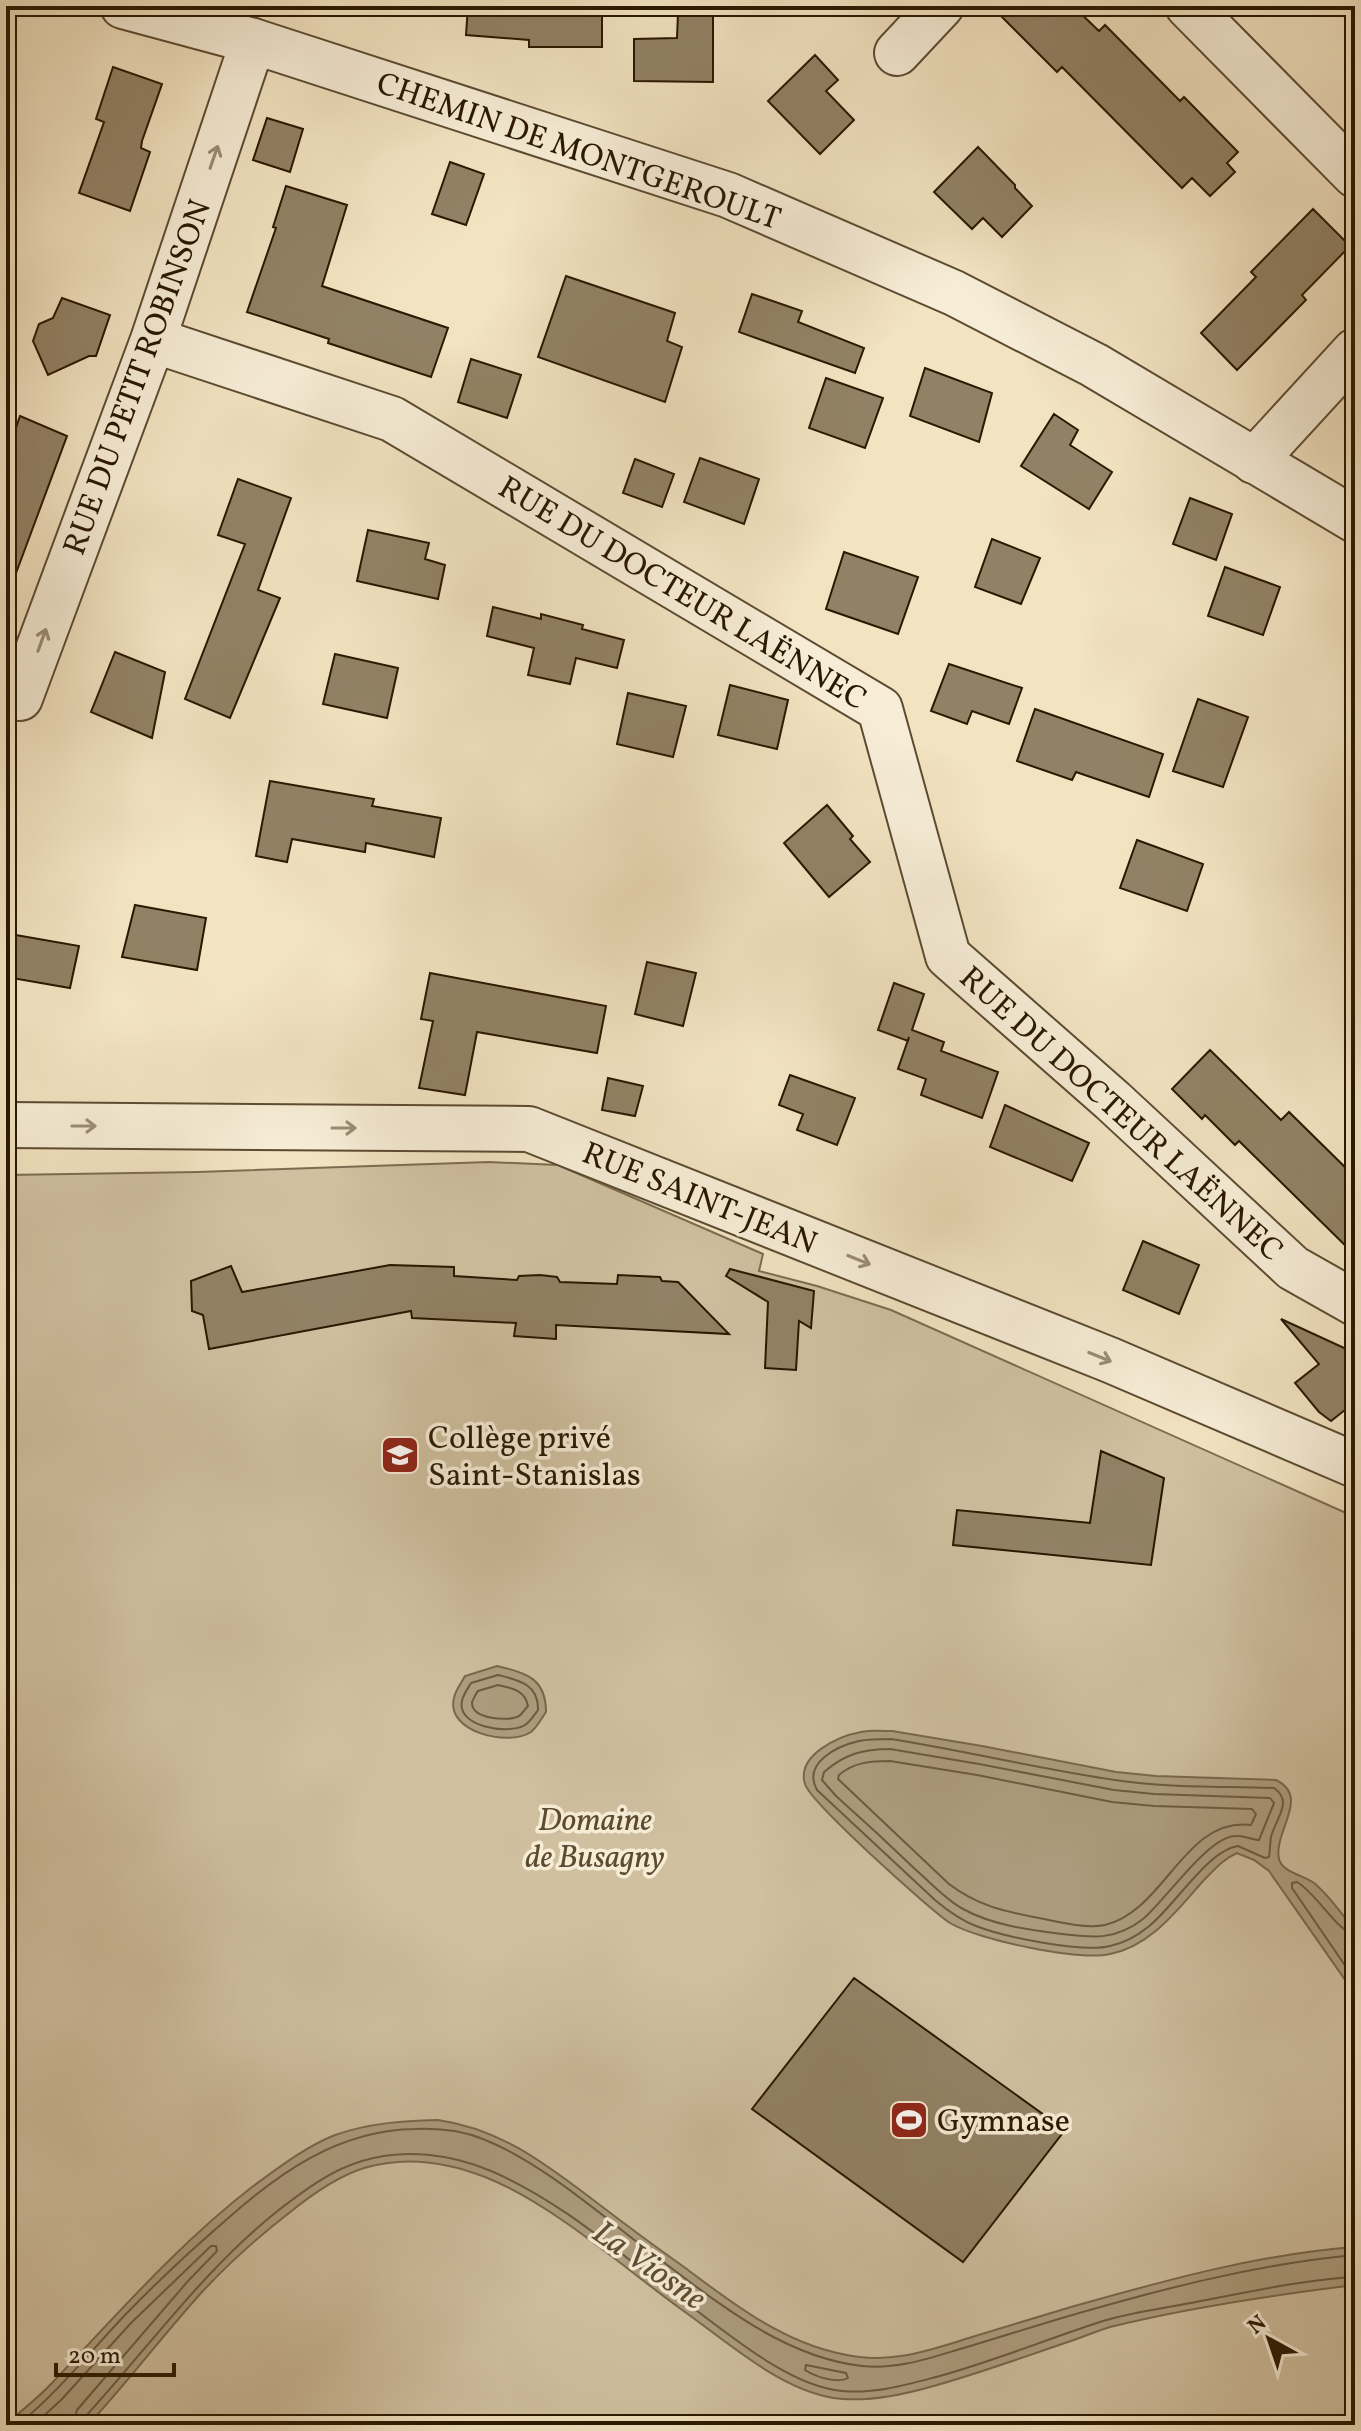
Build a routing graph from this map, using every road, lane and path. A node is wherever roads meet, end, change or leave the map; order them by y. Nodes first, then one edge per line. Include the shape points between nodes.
1 (123, 6) edge
2 (941, 6) edge
3 (1188, 6) edge
4 (253, 41) junction
5 (897, 53) dead end
6 (1355, 175) edge
7 (153, 340) junction
8 (1355, 351) edge
9 (1254, 461) junction
10 (1355, 520) edge
11 (6, 691) edge
12 (6, 1125) edge
13 (1355, 1303) edge
14 (1355, 1465) edge

1 - 4 street, CHEMIN DE MONTGEROULT
2 - 5 street
3 - 6 street
7 -> 4 street, RUE DU PETIT ROBINSON
4 - 9 street, CHEMIN DE MONTGEROULT via 728,195 954,293 1094,365
11 -> 7 street, RUE DU PETIT ROBINSON via 20,698
7 - 13 street, RUE DU DOCTEUR LAËNNEC via 392,419 880,709 948,956 1293,1268
8 - 9 street
9 - 10 street, CHEMIN DE MONTGEROULT
12 -> 14 street, RUE SAINT-JEAN via 529,1129 1110,1360

